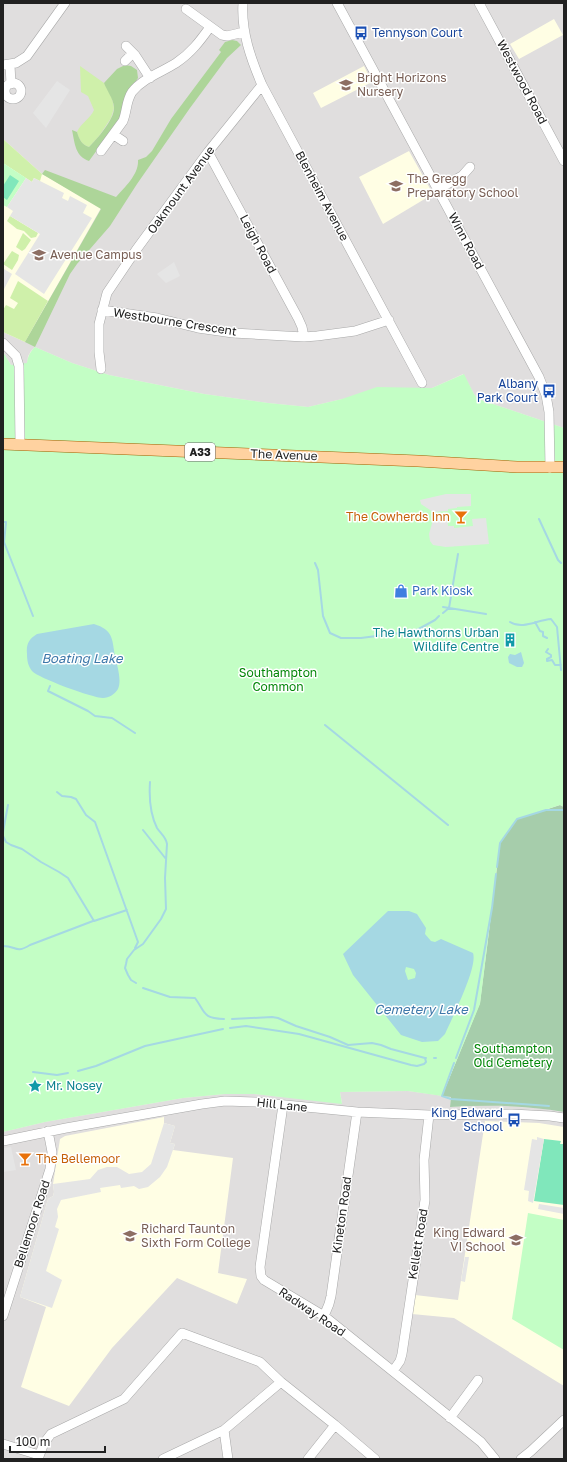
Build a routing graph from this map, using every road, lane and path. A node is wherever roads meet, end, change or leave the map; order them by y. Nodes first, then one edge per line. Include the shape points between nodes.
1 (65, 3) edge
2 (243, 3) edge
3 (338, 3) edge
4 (479, 3) edge
5 (192, 10) dead end
6 (210, 27) junction
7 (244, 32) junction
8 (125, 61) dead end
9 (6, 65) edge
10 (150, 78) junction
11 (11, 84) dead end
12 (262, 85) junction
13 (114, 135) junction
14 (123, 141) dead end
15 (101, 151) dead end
16 (208, 152) junction
17 (564, 161) edge
18 (470, 167) dead end
19 (438, 189) junction
20 (102, 310) junction
21 (389, 320) junction
22 (304, 337) junction
23 (3, 344) edge
24 (101, 369) dead end
25 (422, 383) dead end
26 (3, 444) edge
27 (20, 444) junction
28 (550, 468) junction
29 (564, 468) edge
30 (282, 1105) junction
31 (357, 1112) junction
32 (429, 1114) junction
33 (564, 1118) edge
34 (48, 1131) junction
35 (3, 1141) edge
36 (3, 1316) edge
37 (324, 1316) junction
38 (393, 1371) junction
39 (478, 1380) dead end
40 (281, 1382) junction
41 (450, 1418) junction
42 (563, 1423) edge
43 (335, 1425) junction
44 (224, 1430) junction
45 (3, 1444) edge
46 (39, 1457) edge
47 (163, 1459) edge
48 (228, 1459) edge
49 (308, 1459) edge
50 (375, 1459) edge
51 (495, 1459) edge
52 (521, 1459) edge

1 - 9 street via 31,52 20,62
2 - 7 street, Blenheim Avenue
3 - 19 street, Winn Road
4 - 17 street, Westwood Road
5 - 6 street
6 - 7 street via 227,36
6 - 10 street via 188,54
7 - 12 street, Blenheim Avenue
8 - 10 street via 130,49
9 - 11 street
10 - 13 street via 130,95 125,116
12 - 16 street, Oakmount Avenue
12 - 21 street, Blenheim Avenue
13 - 14 street
13 - 15 street
16 - 20 street, Oakmount Avenue via 107,292
16 - 22 street, Leigh Road via 298,318
18 - 19 street via 462,176
19 - 28 street, Winn Road via 539,377 550,412
20 - 22 street, Westbourne Crescent via 232,333
20 - 24 street, Oakmount Avenue via 98,336
21 - 22 street, Westbourne Crescent via 355,331
21 - 25 street, Blenheim Avenue
23 - 27 street via 16,356 19,366
26 - 27 main road, The Avenue / A33
27 - 28 main road, The Avenue / A33
28 - 29 main road, The Avenue / A33
30 - 31 street, Hill Lane
30 - 34 street, Hill Lane via 212,1102
30 - 37 street, Radway Road via 260,1271 264,1280
31 - 32 street, Hill Lane
31 - 37 street, Kineton Road via 331,1296
32 - 33 street, Hill Lane via 506,1114
32 - 38 street, Kellett Road via 424,1160 425,1200 403,1348 400,1361
34 - 35 street, Hill Lane
34 - 36 street, Bellemoor Road via 52,1152 50,1169
37 - 38 street, Radway Road
38 - 41 street, Radway Road
39 - 41 street
40 - 43 street
40 - 44 street
40 - 46 street via 260,1362 182,1333 124,1399 51,1434
41 - 51 street, Radway Road via 480,1442
42 - 52 street
43 - 49 street
43 - 50 street
44 - 47 street
44 - 48 street
45 - 46 street

